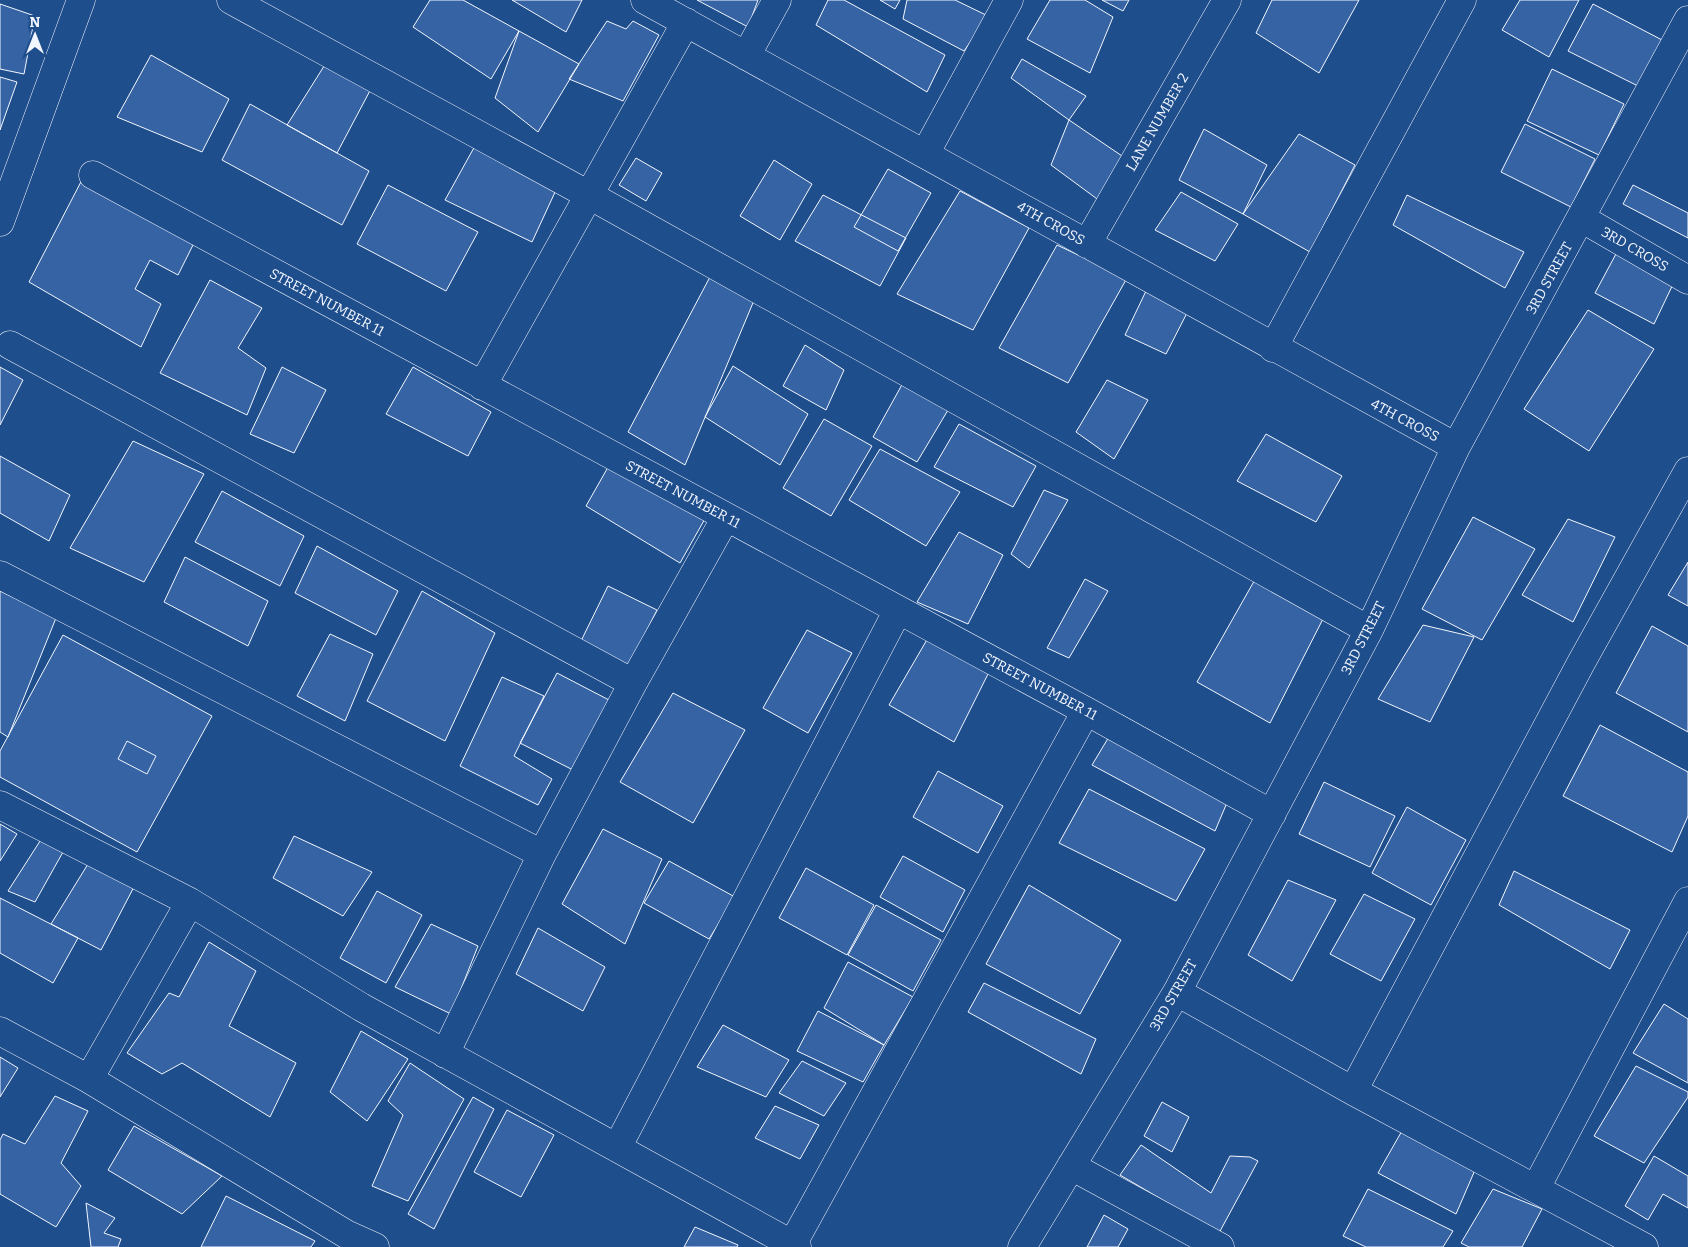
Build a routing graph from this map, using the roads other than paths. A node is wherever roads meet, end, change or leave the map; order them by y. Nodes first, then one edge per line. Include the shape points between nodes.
1 (81, 0) edge
2 (231, 0) edge
3 (645, 0) edge
4 (777, 0) edge
5 (1009, 0) edge
6 (1227, 0) edge
7 (1462, 0) edge
8 (686, 22) junction
9 (1687, 24) edge
10 (746, 56) junction
11 (925, 154) junction
12 (93, 175) dead end
13 (589, 195) junction
14 (1581, 218) junction
15 (0, 222) edge
16 (1087, 244) junction
17 (1688, 280) edge
18 (10, 345) dead end
19 (1273, 348) junction
20 (482, 386) junction
21 (1456, 447) junction
22 (1688, 471) edge
23 (726, 517) junction
24 (0, 576) edge
25 (898, 610) junction
26 (1368, 630) junction
27 (633, 683) junction
28 (1086, 711) junction
29 (0, 805) edge
30 (1272, 814) junction
31 (542, 854) junction
32 (1688, 901) edge
33 (190, 902) junction
34 (1177, 992) junction
35 (0, 1031) edge
36 (445, 1054) junction
37 (89, 1079) junction
38 (1354, 1091) junction
39 (617, 1148) junction
40 (1071, 1166) junction
41 (1536, 1188) junction
42 (342, 1240) edge
43 (794, 1246) edge
44 (375, 1247) edge
45 (1022, 1247) edge
46 (1220, 1247) edge
47 (1644, 1247) edge

1 - 15 street
2 - 13 street
3 - 8 street, 4TH CROSS
4 - 10 street
5 - 11 street
6 - 16 street, LANE NUMBER 2
7 - 19 street
8 - 10 street, 4TH CROSS
8 - 13 street
9 - 14 street, 3RD STREET
10 - 11 street, 4TH CROSS
11 - 16 street, 4TH CROSS
12 - 20 street, STREET NUMBER 11
13 - 20 street
13 - 26 street
14 - 17 street, 3RD CROSS
14 - 21 street, 3RD STREET
16 - 19 street, 4TH CROSS
18 - 27 street
19 - 21 street, 4TH CROSS
20 - 23 street, STREET NUMBER 11
21 - 26 street, 3RD STREET
22 - 38 street via 1581,663
23 - 25 street, STREET NUMBER 11
23 - 27 street
24 - 31 street
25 - 28 street, STREET NUMBER 11
25 - 39 street
26 - 30 street, 3RD STREET
27 - 31 street
28 - 30 street, STREET NUMBER 11
28 - 43 street
29 - 33 street
30 - 34 street, 3RD STREET
31 - 36 street
32 - 41 street
33 - 36 street via 361,1007
33 - 37 street
34 - 38 street
34 - 40 street, 3RD STREET
35 - 37 street
36 - 39 street
37 - 42 street
38 - 41 street
39 - 43 street
40 - 45 street, 3RD STREET
40 - 46 street
41 - 47 street
42 - 44 street

